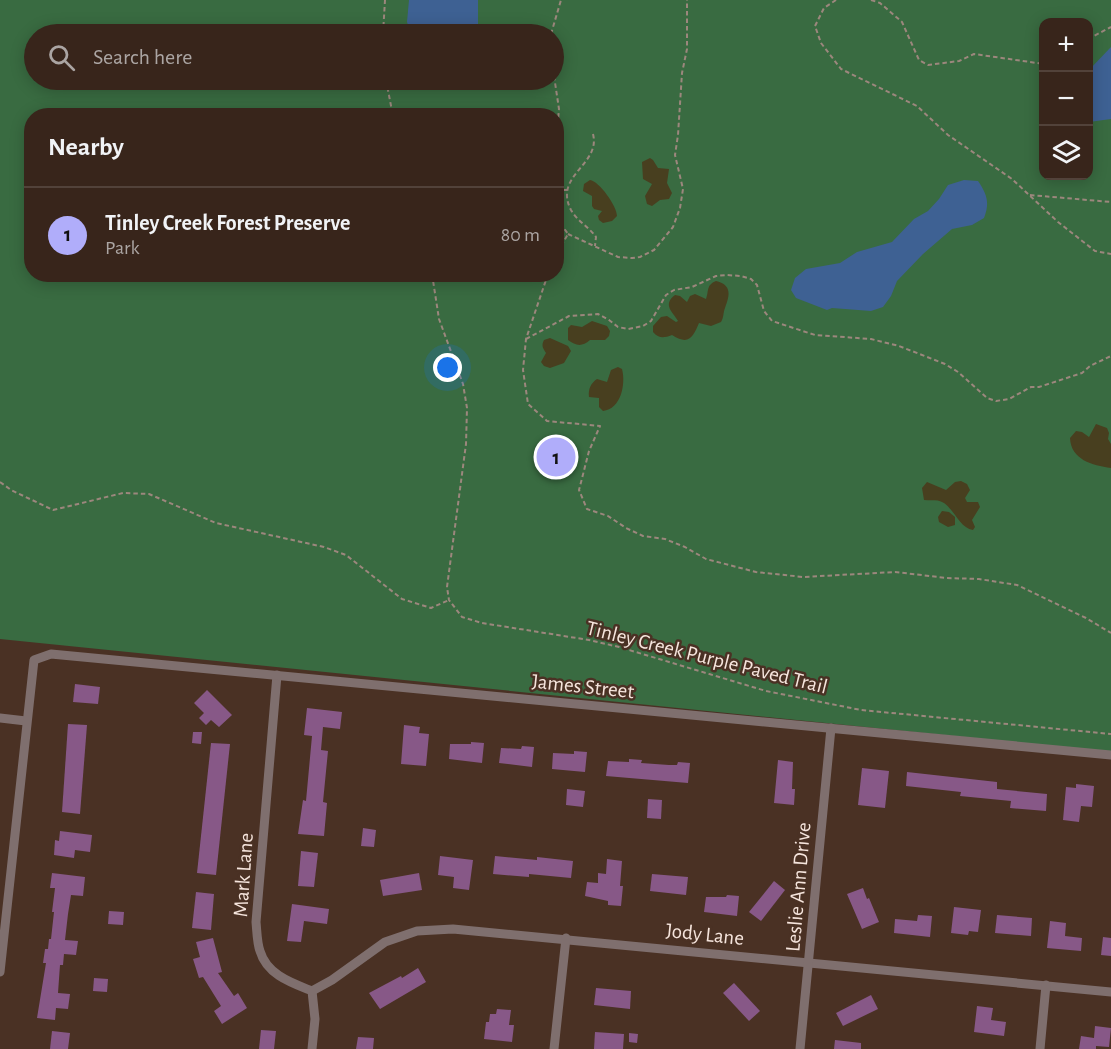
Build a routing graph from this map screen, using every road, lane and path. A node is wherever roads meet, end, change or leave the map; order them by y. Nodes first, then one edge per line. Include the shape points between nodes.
1 (385, 0) edge
2 (561, 0) edge
3 (687, 0) edge
4 (836, 0) edge
5 (871, 0) edge
6 (384, 24) edge
7 (554, 24) edge
8 (1111, 27) edge
9 (1093, 37) edge
10 (1039, 63) edge
11 (388, 90) edge
12 (556, 90) edge
13 (391, 108) edge
14 (559, 108) edge
15 (593, 134) dead end
16 (567, 190) joint
17 (1029, 195) junction
18 (1111, 202) edge
19 (564, 228) edge
20 (568, 234) junction
21 (564, 241) edge
22 (594, 247) junction
23 (1111, 254) edge
24 (433, 282) edge
25 (545, 282) edge
26 (526, 339) junction
27 (1111, 356) edge
28 (0, 482) edge
29 (449, 600) junction
30 (1111, 633) edge
31 (277, 675) junction
32 (0, 718) edge
33 (26, 721) junction
34 (831, 728) junction
35 (1111, 734) edge
36 (1111, 755) edge
37 (566, 938) junction
38 (809, 962) junction
39 (0, 972) edge
40 (1046, 985) junction
41 (312, 991) junction
42 (1111, 992) edge
43 (312, 1049) edge
44 (554, 1049) edge
45 (800, 1049) edge
46 (1040, 1049) edge

1 - 6 path
2 - 7 path
3 - 22 path via 687,49 675,155 683,189 677,218 663,241 648,255 625,258
4 - 17 path via 824,8 815,26 821,43 841,69 917,106 948,135
5 - 10 path via 902,22 919,60 928,65 959,61 974,54
8 - 9 path
11 - 13 path
12 - 14 path
15 - 16 path via 593,147
16 - 22 path via 572,212 596,237
17 - 18 path
17 - 23 path via 1095,251
19 - 20 path
20 - 21 path
20 - 22 path
24 - 29 path via 439,319 463,384 467,408 466,444 447,587
25 - 26 path
26 - 27 path via 569,316 598,314 618,327 643,326 674,290 726,275 751,279 772,321 815,335 871,339 899,346 945,364 996,401 1082,373
26 - 30 path via 523,370 528,404 547,421 600,426 579,490 587,509 643,536 665,539 706,559 756,572 803,577 895,572 1017,585
28 - 29 path via 53,510 123,493 149,494 216,523 346,555 402,599 431,608
29 - 35 path, Tinley Creek Purple Paved Trail via 462,617 482,623 590,640 766,691 861,710
31 - 33 street, James Street via 51,654 34,660
31 - 34 street, James Street
31 - 41 street, Mark Lane via 256,922 260,952 270,969 286,981
32 - 33 street
33 - 39 street
34 - 36 street, James Street
34 - 38 street, Leslie Ann Drive
37 - 38 street, Jody Lane
37 - 41 street, Jody Lane via 453,929 417,931 385,942
37 - 44 street
38 - 40 street, Jody Lane
38 - 45 street, Leslie Ann Drive
40 - 42 street, Jody Lane
40 - 46 street
41 - 43 street

